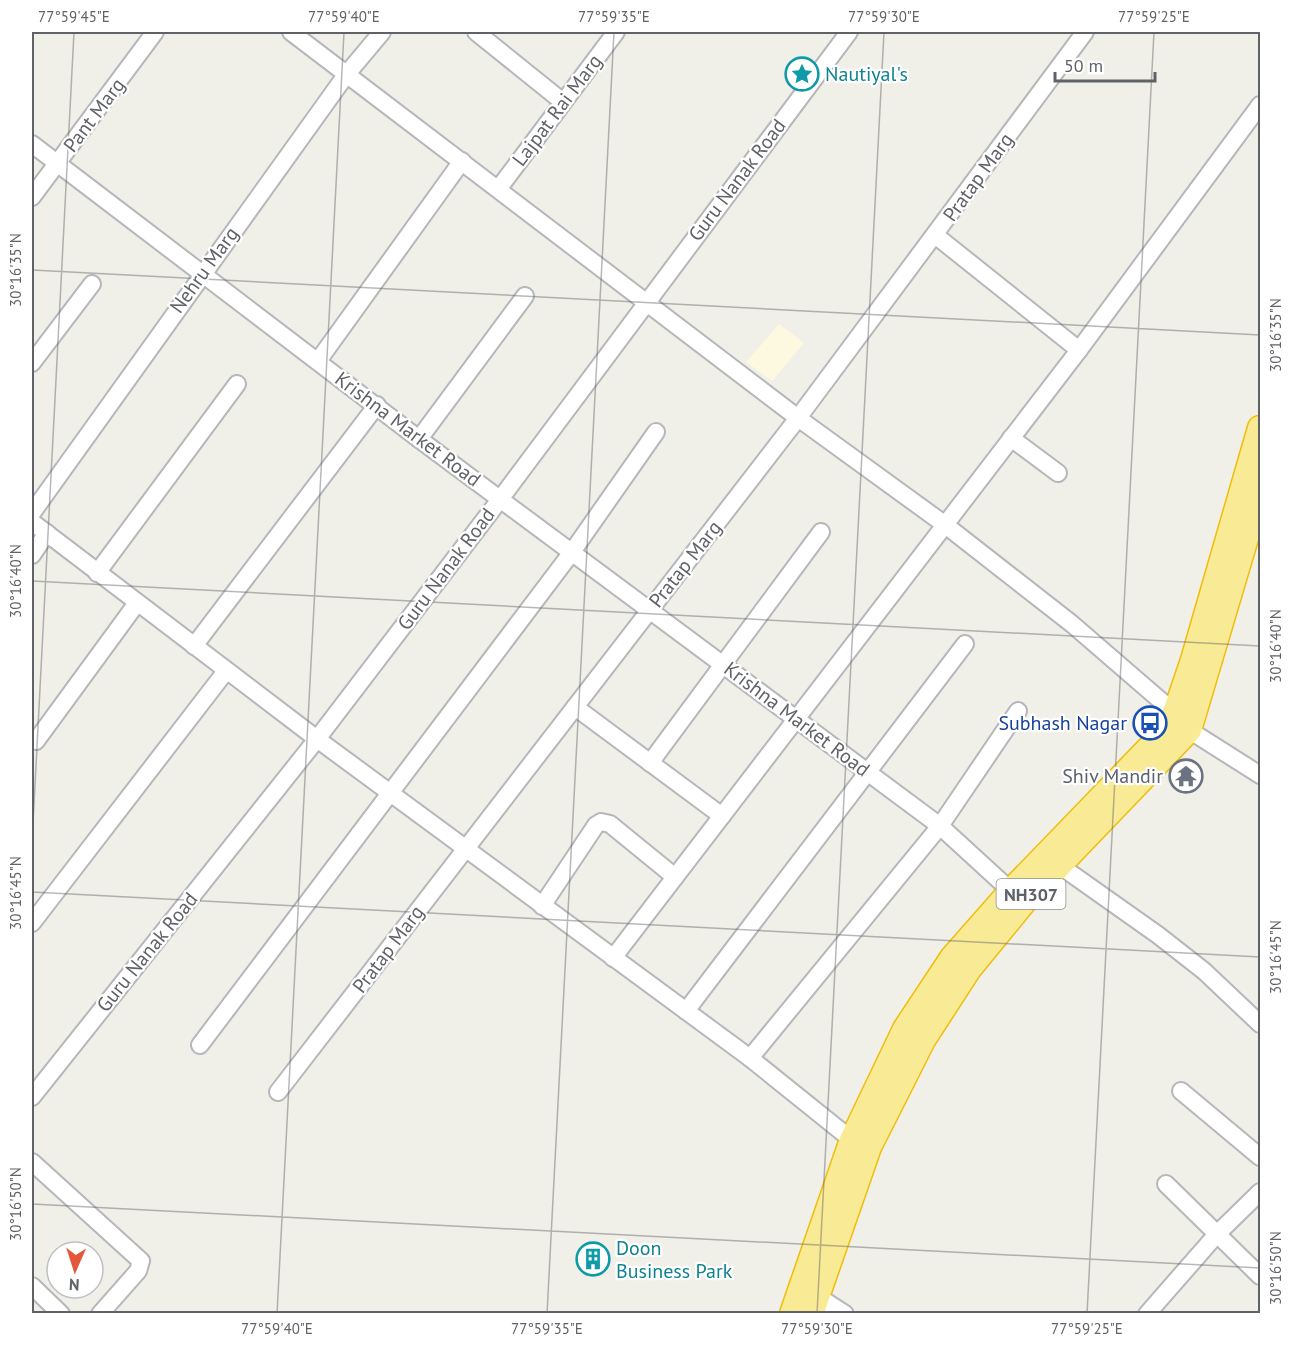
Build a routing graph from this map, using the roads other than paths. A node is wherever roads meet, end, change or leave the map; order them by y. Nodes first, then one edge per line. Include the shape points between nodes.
1 (155, 32) edge
2 (291, 32) edge
3 (382, 32) edge
4 (476, 32) edge
5 (616, 32) edge
6 (849, 32) edge
7 (1085, 32) edge
8 (346, 75) junction
9 (563, 102) junction
10 (1260, 105) edge
11 (32, 144) edge
12 (462, 161) junction
13 (57, 164) junction
14 (499, 188) junction
15 (32, 197) edge
16 (935, 235) junction
17 (202, 274) junction
18 (92, 284) dead end
19 (525, 296) dead end
20 (646, 300) junction
21 (1079, 350) junction
22 (318, 361) junction
23 (32, 363) edge
24 (237, 384) dead end
25 (377, 405) junction
26 (798, 418) junction
27 (1260, 428) edge
28 (656, 432) dead end
29 (1011, 438) junction
30 (419, 439) junction
31 (1058, 473) dead end
32 (1260, 491) edge
33 (501, 498) junction
34 (32, 513) edge
35 (32, 522) edge
36 (944, 524) junction
37 (821, 532) dead end
38 (47, 533) junction
39 (572, 552) junction
40 (32, 555) edge
41 (97, 573) junction
42 (137, 603) junction
43 (651, 610) junction
44 (965, 644) dead end
45 (194, 646) junction
46 (722, 663) junction
47 (226, 671) junction
48 (575, 707) junction
49 (1018, 711) dead end
50 (796, 719) junction
51 (1182, 721) junction
52 (316, 739) junction
53 (36, 741) dead end
54 (650, 763) junction
55 (867, 771) junction
56 (1260, 775) edge
57 (391, 794) junction
58 (722, 816) junction
59 (940, 826) junction
60 (464, 849) junction
61 (1059, 865) junction
62 (675, 877) junction
63 (1011, 891) junction
64 (542, 906) junction
65 (32, 923) edge
66 (613, 958) junction
67 (686, 1011) junction
68 (1260, 1024) edge
69 (200, 1045) dead end
70 (750, 1058) junction
71 (1181, 1091) dead end
72 (278, 1092) dead end
73 (32, 1097) edge
74 (852, 1140) junction
75 (1260, 1156) edge
76 (32, 1162) edge
77 (1166, 1184) dead end
78 (1260, 1192) edge
79 (1217, 1234) junction
80 (1260, 1276) edge
81 (32, 1286) edge
82 (814, 1305) edge
83 (61, 1314) edge
84 (100, 1314) edge
85 (792, 1314) edge
86 (845, 1314) edge
87 (1147, 1314) edge

1 - 13 street, Pant Marg
2 - 8 street
3 - 8 street, Nehru Marg
4 - 9 street
5 - 9 street, Lajpat Rai Marg
6 - 20 street, Guru Nanak Road
7 - 16 street, Pratap Marg
8 - 12 street
8 - 17 street, Nehru Marg
9 - 14 street, Lajpat Rai Marg
10 - 21 street
11 - 13 street, Krishna Market Road
12 - 14 street
12 - 22 street
13 - 15 street, Pant Marg
13 - 17 street, Krishna Market Road
14 - 20 street
16 - 21 street
16 - 26 street, Pratap Marg
17 - 22 street, Krishna Market Road
17 - 34 street, Nehru Marg
18 - 23 street
19 - 30 street
20 - 26 street
20 - 33 street, Guru Nanak Road
21 - 29 street
22 - 25 street, Krishna Market Road
24 - 41 street
25 - 30 street, Krishna Market Road
25 - 45 street
26 - 36 street
26 - 43 street, Pratap Marg
27 - 51 highway, NH307 via 1193,660
28 - 39 street
29 - 31 street
29 - 36 street
30 - 33 street, Krishna Market Road
32 - 51 highway, NH307
33 - 39 street, Krishna Market Road
33 - 52 street, Guru Nanak Road
35 - 38 street
36 - 50 street
36 - 51 street via 1072,624
37 - 46 street
38 - 40 street
38 - 41 street
39 - 43 street, Krishna Market Road
39 - 57 street
41 - 42 street
42 - 45 street
42 - 53 street
43 - 46 street, Krishna Market Road
43 - 48 street, Pratap Marg
44 - 55 street
45 - 47 street
46 - 50 street, Krishna Market Road
46 - 54 street
47 - 52 street
47 - 65 street
48 - 54 street
48 - 60 street, Pratap Marg
49 - 59 street
50 - 55 street, Krishna Market Road
50 - 58 street
51 - 56 street
51 - 61 highway, NH307
51 - 63 highway, NH307 via 1154,744
52 - 57 street
52 - 73 street, Guru Nanak Road
54 - 58 street
55 - 59 street, Krishna Market Road
55 - 67 street
57 - 60 street
57 - 69 street
58 - 62 street
59 - 63 street, Krishna Market Road
59 - 70 street
60 - 64 street
60 - 72 street, Pratap Marg
61 - 68 street via 1204,971
61 - 82 highway, NH307 via 969,969 923,1040 869,1147
62 - 64 street via 601,822
62 - 66 street
63 - 74 highway, NH307 via 952,958 905,1029
64 - 66 street
66 - 67 street
67 - 70 street
70 - 74 street
71 - 75 street
74 - 85 highway, NH307
76 - 84 street via 141,1261 138,1271
77 - 79 street
78 - 79 street
79 - 80 street
79 - 87 street
81 - 83 street
82 - 86 street

